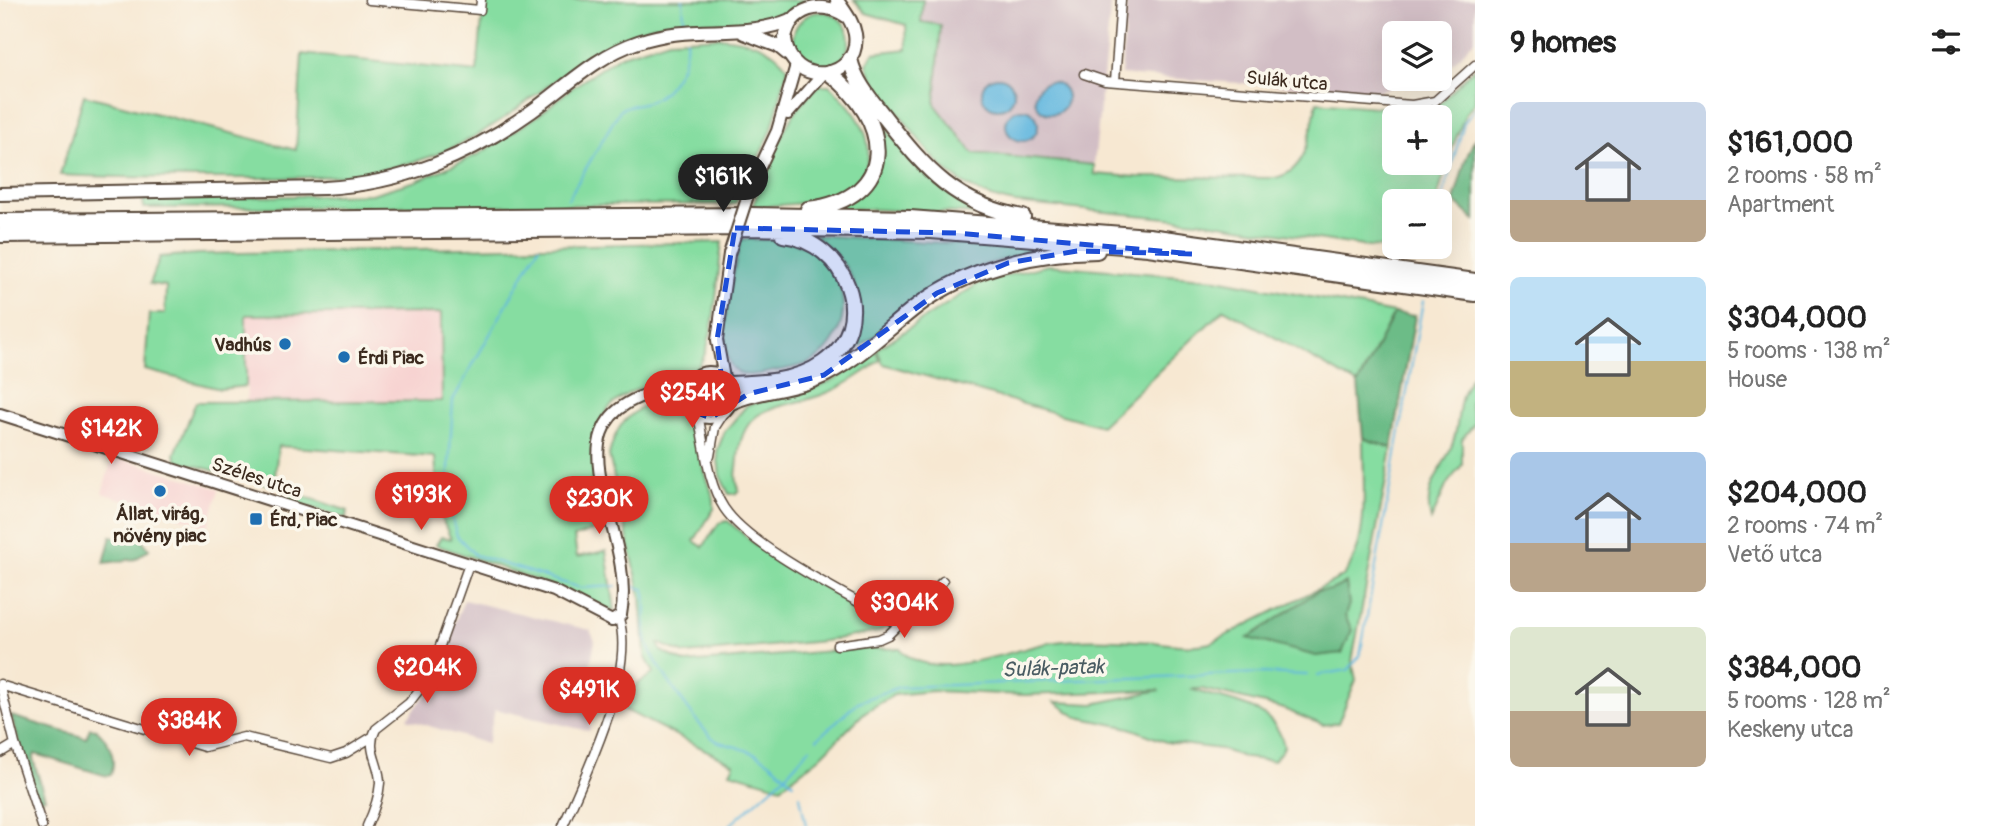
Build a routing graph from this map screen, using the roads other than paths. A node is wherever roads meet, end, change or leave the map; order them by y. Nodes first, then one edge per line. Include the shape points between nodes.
1 (369, 0) edge
2 (481, 0) edge
3 (836, 0) edge
4 (1121, 0) edge
5 (810, 3) edge
6 (846, 16) junction
7 (790, 20) junction
8 (737, 30) junction
9 (850, 59) junction
10 (793, 60) junction
11 (1475, 65) edge
12 (826, 74) junction
13 (1084, 74) dead end
14 (1115, 82) junction
15 (777, 131) junction
16 (2, 194) edge
17 (748, 222) junction
18 (1, 228) edge
19 (1107, 232) junction
20 (1194, 254) junction
21 (1475, 281) edge
22 (1475, 294) edge
23 (717, 340) junction
24 (699, 375) junction
25 (726, 381) junction
26 (689, 385) junction
27 (648, 393) junction
28 (688, 405) junction
29 (727, 407) junction
30 (0, 414) edge
31 (698, 415) junction
32 (709, 466) junction
33 (470, 564) junction
34 (943, 580) dead end
35 (619, 619) junction
36 (899, 625) junction
37 (837, 645) dead end
38 (0, 684) edge
39 (372, 737) junction
40 (15, 744) junction
41 (0, 752) edge
42 (42, 826) edge
43 (368, 826) edge
44 (563, 826) edge

1 - 2 street via 480,10
3 - 6 main road
4 - 14 street
5 - 6 main road via 829,5
5 - 7 main road
6 - 9 main road via 855,34
7 - 8 main road via 769,28
7 - 10 main road via 785,38
8 - 10 main road via 778,46
8 - 16 main road via 676,32 624,47 594,62 534,110 472,149 373,184
9 - 12 main road
9 - 19 highway via 858,80 910,150 957,193 1009,214
10 - 12 main road via 808,72
10 - 15 street
11 - 14 street, Sulák utca via 1435,101 1412,105
12 - 15 street via 794,105
12 - 17 highway via 855,94 874,125 876,154 869,176 834,204
13 - 14 street, Sulák utca
15 - 23 street, bridge via 751,186 729,254
17 - 18 highway
17 - 19 highway via 936,219
17 - 20 highway via 956,233
17 - 25 highway via 801,238 825,252 845,277 851,312 840,344 817,367 796,376
19 - 21 highway
20 - 22 highway
20 - 29 highway via 1077,251 1008,263 937,293 824,376
23 - 24 street
23 - 25 street
24 - 25 street via 712,373
24 - 26 street
25 - 29 street
26 - 27 street
26 - 28 street
27 - 28 street
27 - 35 street via 617,410 605,425 598,446 599,479 620,571
28 - 31 street
29 - 31 street via 711,418
29 - 32 street via 715,427
30 - 33 street, Széles utca
31 - 32 street
32 - 36 street via 725,509 752,537
33 - 35 street, Széles utca via 554,591 605,619
33 - 39 street via 429,677
34 - 36 street
35 - 44 street via 622,634 612,700 601,738
36 - 37 street via 879,639
38 - 39 street via 204,747 244,737 331,758
38 - 40 street
39 - 43 street via 380,782
40 - 41 street
40 - 42 street

